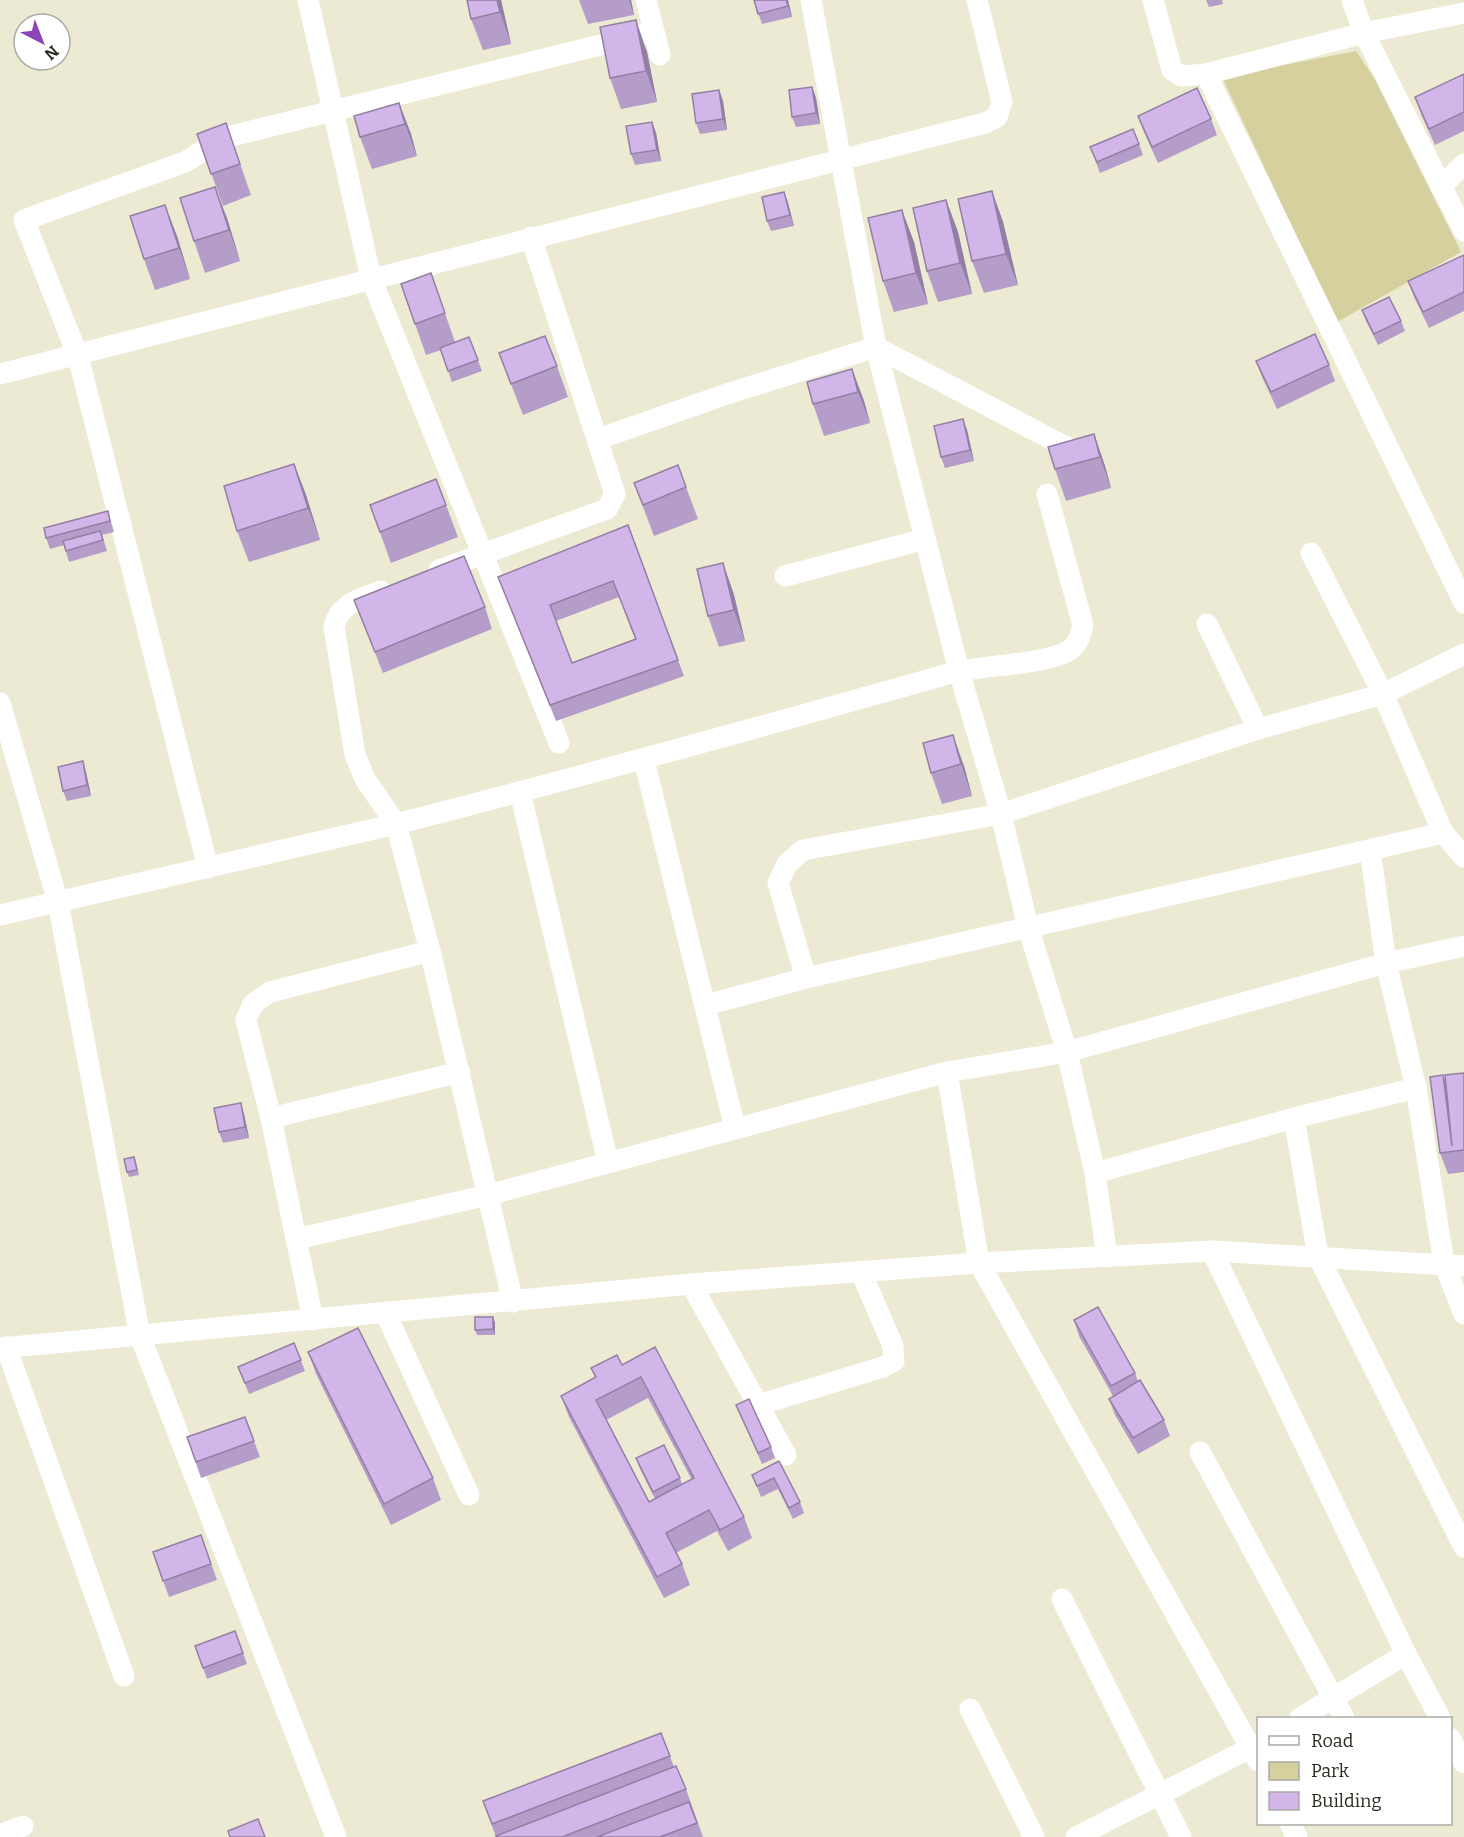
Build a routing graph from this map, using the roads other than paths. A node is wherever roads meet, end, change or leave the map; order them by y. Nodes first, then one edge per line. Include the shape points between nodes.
1 (308, 0) edge
2 (646, 0) edge
3 (812, 0) edge
4 (977, 0) edge
5 (1153, 0) edge
6 (1352, 0) edge
7 (1464, 13) edge
8 (653, 32) junction
9 (1364, 33) junction
10 (660, 55) dead end
11 (1206, 74) junction
12 (333, 110) junction
13 (842, 159) junction
14 (1464, 164) edge
15 (1441, 187) junction
16 (1464, 231) edge
17 (531, 237) junction
18 (371, 278) junction
19 (876, 347) junction
20 (78, 356) junction
21 (0, 374) edge
22 (598, 439) junction
23 (1068, 448) edge
24 (1047, 494) dead end
25 (925, 539) junction
26 (1311, 553) dead end
27 (483, 554) junction
28 (784, 576) dead end
29 (1464, 603) edge
30 (1207, 624) dead end
31 (1464, 654) edge
32 (959, 670) junction
33 (1383, 694) junction
34 (0, 703) edge
35 (3, 725) edge
36 (1258, 729) junction
37 (559, 743) dead end
38 (644, 760) junction
39 (520, 792) junction
40 (1001, 814) junction
41 (396, 824) junction
42 (1456, 844) edge
43 (1371, 850) junction
44 (208, 868) junction
45 (58, 902) junction
46 (0, 915) edge
47 (1028, 927) junction
48 (1464, 946) edge
49 (430, 951) junction
50 (1386, 963) junction
51 (806, 978) junction
52 (706, 1005) junction
53 (1067, 1052) junction
54 (460, 1072) junction
55 (947, 1072) junction
56 (1416, 1088) junction
57 (1294, 1118) junction
58 (271, 1119) junction
59 (735, 1128) junction
60 (608, 1162) junction
61 (1095, 1173) junction
62 (488, 1195) junction
63 (296, 1239) junction
64 (1212, 1251) junction
65 (1318, 1256) junction
66 (1107, 1257) junction
67 (979, 1263) junction
68 (1454, 1265) edge
69 (861, 1272) junction
70 (691, 1284) junction
71 (513, 1302) junction
72 (386, 1314) junction
73 (1464, 1314) edge
74 (313, 1320) junction
75 (140, 1336) junction
76 (3, 1348) edge
77 (758, 1405) junction
78 (1200, 1452) dead end
79 (786, 1455) dead end
80 (469, 1495) dead end
81 (1464, 1546) edge
82 (1062, 1599) dead end
83 (1406, 1654) junction
84 (124, 1676) dead end
85 (1332, 1698) junction
86 (970, 1709) dead end
87 (1303, 1717) edge
88 (1343, 1717) edge
89 (1439, 1717) edge
90 (1452, 1742) edge
91 (1256, 1751) edge
92 (1464, 1763) edge
93 (1159, 1795) junction
94 (23, 1826) dead end
95 (0, 1834) edge
96 (336, 1837) edge
97 (1034, 1837) edge
98 (1076, 1837) edge
99 (1180, 1837) edge

1 - 12 street
2 - 8 street
3 - 13 street
4 - 13 street via 1002,102 997,117
5 - 11 street via 1172,70 1181,76
6 - 9 street
7 - 9 street
8 - 10 street
8 - 12 street
9 - 11 street
9 - 15 street
11 - 29 street
12 - 18 street
12 - 20 street via 223,138 185,162 24,220
13 - 17 street
13 - 19 street
14 - 15 street
15 - 16 street
17 - 18 street
17 - 22 street
18 - 20 street
18 - 27 street
19 - 22 street
19 - 23 street
19 - 25 street
20 - 21 street
20 - 44 street
22 - 27 street via 615,494 607,509
24 - 32 street via 1083,625 1080,640 1068,651 1045,657
25 - 28 street
25 - 32 street
26 - 33 street
27 - 37 street
27 - 41 street via 349,603 336,616 334,627 355,755 365,779
30 - 36 street
31 - 33 street
32 - 38 street
32 - 40 street
33 - 36 street
33 - 42 street
34 - 35 street
35 - 45 street
36 - 40 street
38 - 39 street
38 - 52 street
39 - 41 street
39 - 60 street
40 - 47 street
40 - 51 street via 803,850 787,864 778,883
41 - 44 street
41 - 49 street
42 - 43 street
43 - 47 street
43 - 50 street
44 - 45 street
45 - 46 street
45 - 75 street
47 - 51 street
47 - 53 street
48 - 50 street
49 - 54 street
49 - 58 street via 270,992 253,1004 246,1020
50 - 53 street
50 - 56 street
51 - 52 street
52 - 59 street
53 - 55 street
53 - 61 street
54 - 58 street
54 - 62 street
55 - 59 street
55 - 67 street
56 - 57 street
56 - 68 street
57 - 61 street
57 - 65 street
58 - 63 street
59 - 60 street
60 - 62 street
61 - 66 street
62 - 63 street
62 - 71 street
63 - 74 street
64 - 65 street
64 - 66 street
64 - 83 street
65 - 68 street
65 - 81 street
66 - 67 street
67 - 69 street
67 - 91 street
68 - 73 street
69 - 70 street
69 - 77 street via 893,1346 894,1360 883,1367
70 - 71 street
70 - 77 street
71 - 72 street
72 - 74 street
72 - 80 street
74 - 75 street
75 - 76 street
75 - 96 street
76 - 84 street
77 - 79 street
78 - 85 street
82 - 93 street
83 - 85 street
83 - 89 street
85 - 87 street
85 - 88 street
86 - 97 street
90 - 92 street
91 - 93 street
93 - 98 street
93 - 99 street
94 - 95 street

